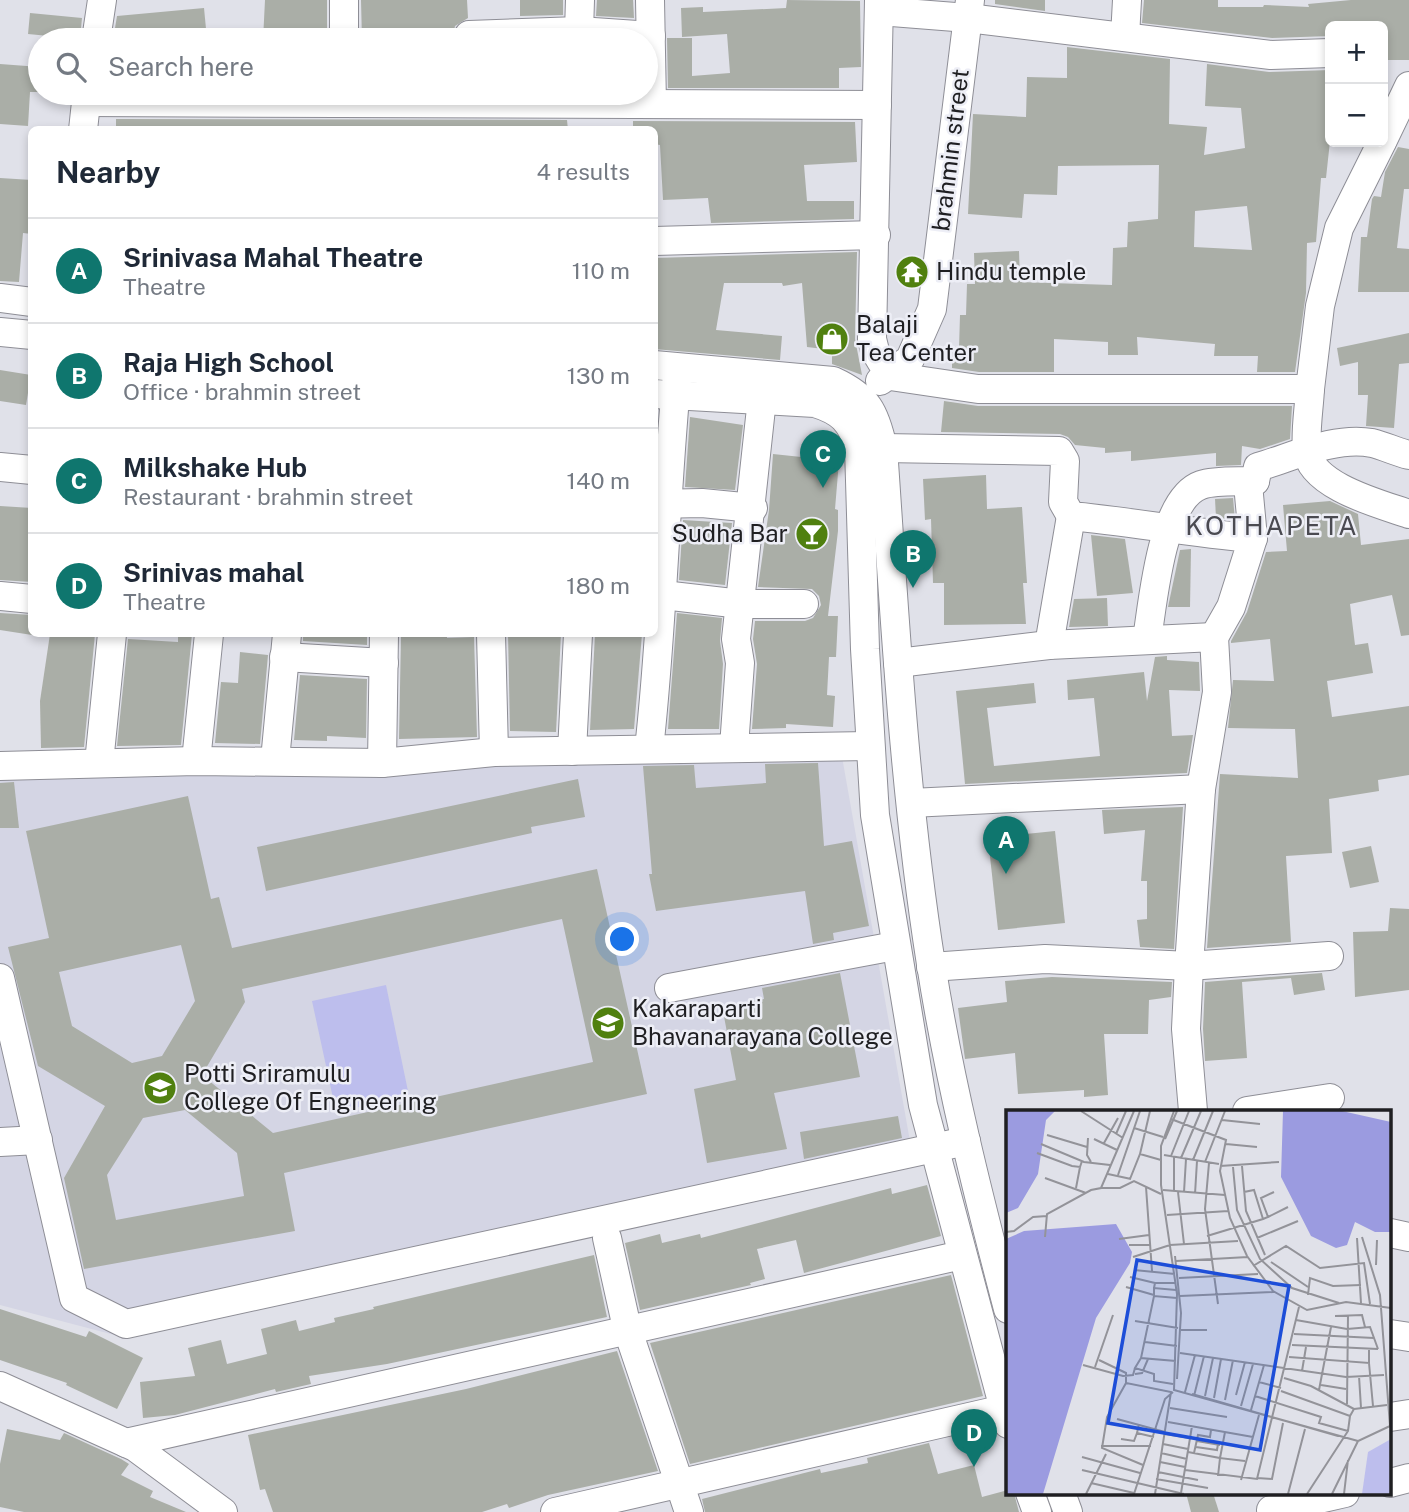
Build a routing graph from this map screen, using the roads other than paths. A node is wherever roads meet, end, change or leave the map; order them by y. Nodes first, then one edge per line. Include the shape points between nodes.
1 (102, 0) edge
2 (344, 0) edge
3 (580, 0) edge
4 (650, 0) edge
5 (1127, 0) edge
6 (879, 6) edge
7 (969, 9) edge
8 (98, 28) edge
9 (344, 28) edge
10 (579, 28) edge
11 (651, 28) edge
12 (1125, 37) junction
13 (1325, 52) edge
14 (1409, 86) edge
15 (658, 104) edge
16 (163, 105) edge
17 (488, 105) edge
18 (642, 105) edge
19 (877, 106) junction
20 (86, 108) edge
21 (519, 117) edge
22 (1388, 129) edge
23 (1379, 147) edge
24 (876, 235) junction
25 (658, 241) edge
26 (0, 298) edge
27 (28, 302) edge
28 (0, 332) edge
29 (28, 335) edge
30 (890, 376) junction
31 (666, 380) edge
32 (1310, 390) junction
33 (858, 392) junction
34 (762, 399) junction
35 (883, 448) junction
36 (1307, 452) junction
37 (1409, 455) edge
38 (0, 467) edge
39 (28, 470) edge
40 (1255, 481) junction
41 (661, 504) edge
42 (753, 508) junction
43 (1409, 514) edge
44 (1071, 516) junction
45 (1165, 530) junction
46 (1252, 538) junction
47 (0, 596) edge
48 (28, 599) edge
49 (660, 603) edge
50 (741, 604) junction
51 (804, 604) dead end
52 (658, 630) edge
53 (112, 637) edge
54 (209, 637) edge
55 (384, 637) edge
56 (491, 637) edge
57 (578, 637) edge
58 (657, 637) edge
59 (1214, 637) junction
60 (1147, 639) junction
61 (286, 645) edge
62 (1049, 645) junction
63 (384, 663) junction
64 (898, 663) junction
65 (869, 746) junction
66 (734, 747) junction
67 (649, 749) junction
68 (572, 751) junction
69 (495, 752) junction
70 (275, 760) junction
71 (196, 761) junction
72 (99, 763) junction
73 (382, 763) junction
74 (0, 766) edge
75 (1201, 789) junction
76 (911, 803) junction
77 (895, 946) junction
78 (1329, 956) dead end
79 (1189, 966) junction
80 (931, 967) junction
81 (0, 978) edge
82 (669, 988) dead end
83 (1330, 1098) dead end
84 (1193, 1110) edge
85 (1253, 1110) edge
86 (37, 1140) junction
87 (966, 1141) junction
88 (0, 1142) edge
89 (934, 1147) junction
90 (998, 1226) edge
91 (607, 1238) dead end
92 (962, 1255) junction
93 (1006, 1290) edge
94 (627, 1328) junction
95 (1, 1391) edge
96 (1006, 1417) edge
97 (126, 1443) junction
98 (1409, 1478) edge
99 (679, 1481) junction
100 (1392, 1482) edge
101 (1030, 1494) edge
102 (1062, 1494) edge
103 (1339, 1494) edge
104 (1270, 1505) edge
105 (223, 1512) edge
106 (555, 1512) edge
107 (689, 1512) edge
108 (1037, 1512) edge
109 (1068, 1512) edge

1 - 8 street
2 - 9 street
3 - 10 street
4 - 11 street
5 - 12 street
6 - 7 street
6 - 19 street
7 - 12 street
7 - 30 street, brahmin street via 932,309 910,359
12 - 13 street via 1270,55
14 - 22 street
15 - 19 street
16 - 20 street
17 - 21 street
18 - 21 street
19 - 24 street
23 - 32 street via 1339,228 1320,306
24 - 25 street
24 - 30 street via 872,339
26 - 27 street
28 - 29 street
30 - 32 street via 978,389
30 - 33 street, brahmin street
31 - 33 street via 834,381
31 - 34 street
31 - 41 street
32 - 36 street
33 - 35 street via 872,413
34 - 42 street
34 - 65 street via 834,409 854,430 859,447
35 - 44 street via 1059,451 1065,461 1063,502
35 - 64 street
36 - 37 street via 1350,442 1372,443
36 - 40 street via 1258,467
36 - 43 street via 1324,479
38 - 39 street
40 - 45 street via 1199,486 1184,499
40 - 46 street via 1248,484
41 - 42 street
41 - 49 street
42 - 50 street
44 - 45 street via 1145,523
44 - 62 street
45 - 46 street
45 - 60 street
46 - 59 street via 1231,607
47 - 48 street
49 - 50 street
49 - 52 street
50 - 51 street
50 - 66 street
53 - 72 street
54 - 71 street
55 - 63 street
56 - 69 street
57 - 68 street
58 - 67 street
59 - 60 street
59 - 75 street via 1217,692
60 - 62 street
61 - 63 street
61 - 70 street
62 - 64 street
63 - 73 street
64 - 76 street
65 - 66 street
65 - 77 street
66 - 67 street
67 - 68 street
68 - 69 street
69 - 73 street
70 - 71 street
70 - 73 street
71 - 72 street
72 - 74 street
75 - 76 street
75 - 79 street
76 - 80 street
77 - 82 street
77 - 89 street
78 - 79 street
79 - 80 street via 1045,959
79 - 84 street via 1186,1028
80 - 87 street
81 - 86 street
83 - 85 street
86 - 88 street
86 - 89 street via 74,1298 126,1324
87 - 89 street
87 - 90 street
89 - 92 street
90 - 93 street
91 - 94 street
92 - 94 street
92 - 96 street
94 - 97 street
94 - 99 street
95 - 97 street
96 - 99 street
97 - 105 street
98 - 100 street
99 - 106 street
99 - 107 street
101 - 108 street
102 - 109 street
103 - 104 street

